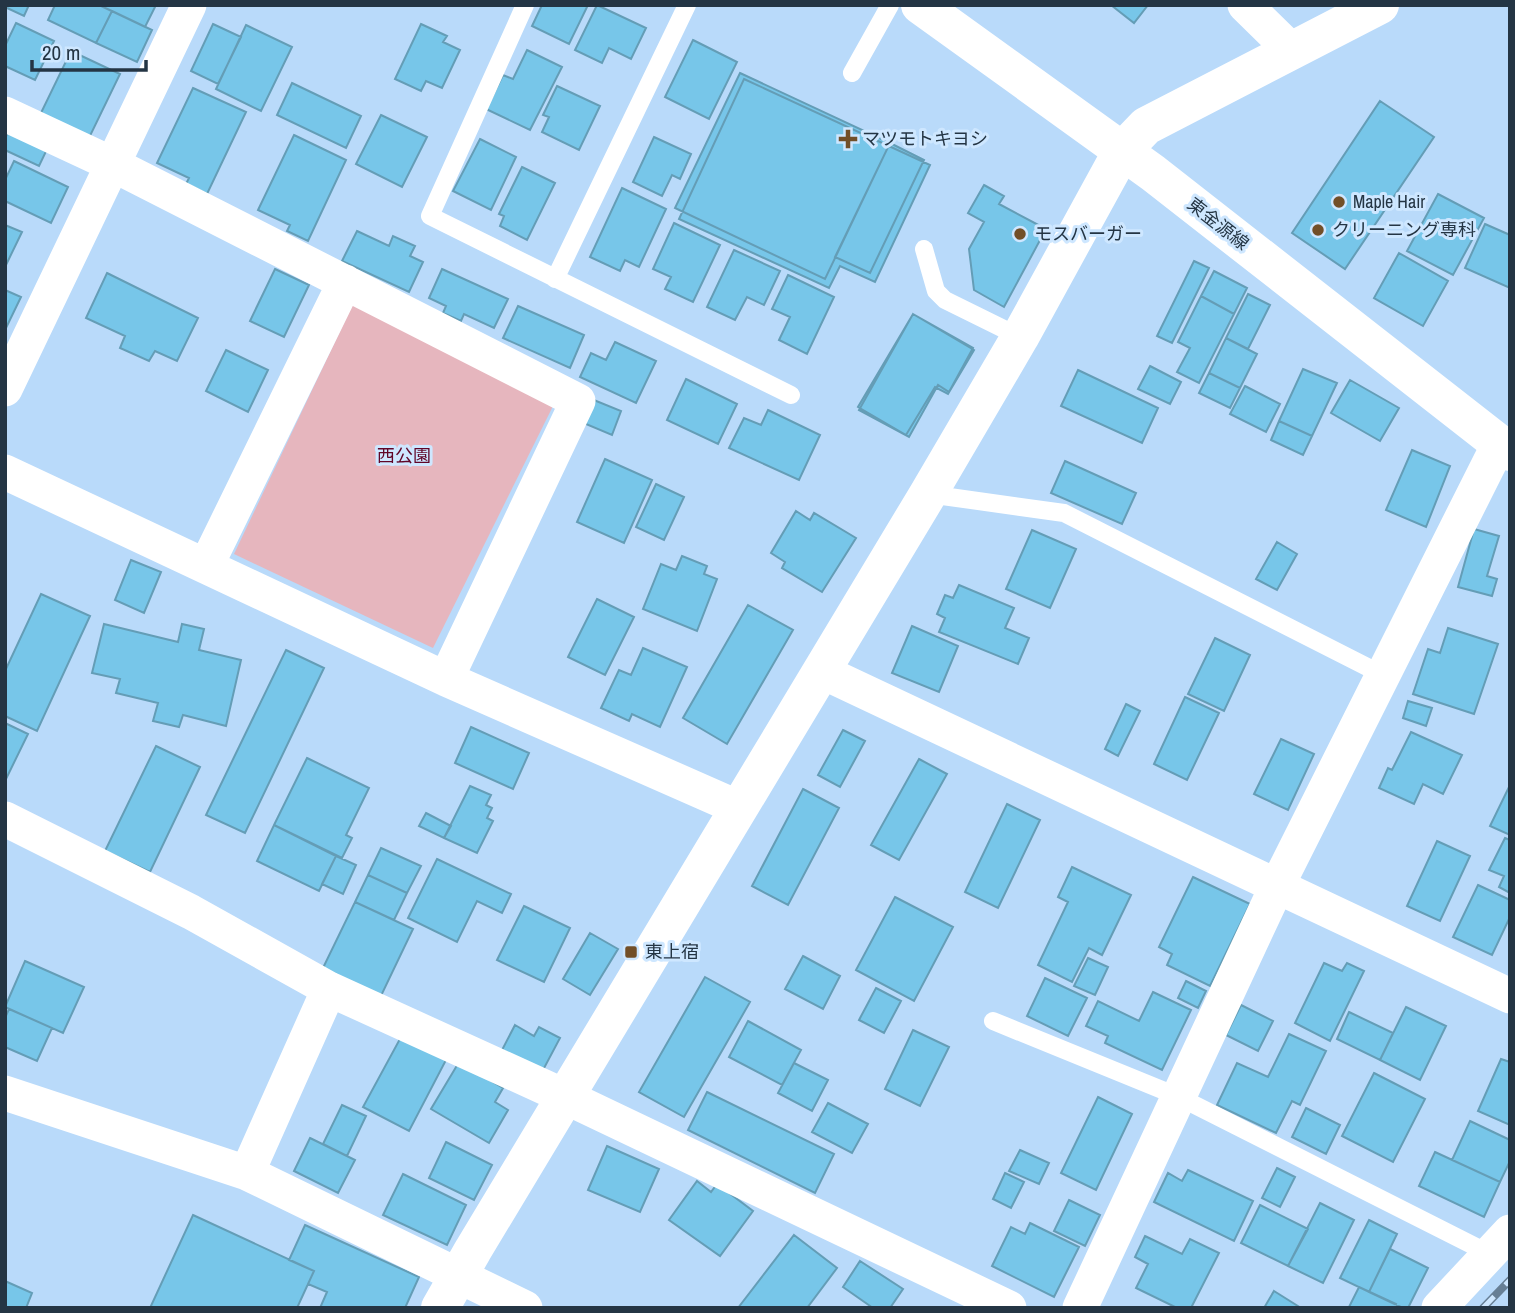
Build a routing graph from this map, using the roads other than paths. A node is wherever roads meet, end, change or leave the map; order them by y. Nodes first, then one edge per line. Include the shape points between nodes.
1 (189, 5) edge
2 (525, 5) edge
3 (687, 5) edge
4 (890, 5) edge
5 (920, 5) edge
6 (1245, 5) edge
7 (1380, 5) edge
8 (1292, 51) junction
9 (852, 73) dead end
10 (5, 114) edge
11 (1122, 151) junction
12 (112, 164) junction
13 (923, 249) dead end
14 (555, 279) junction
15 (345, 282) junction
16 (1020, 337) junction
17 (5, 389) edge
18 (791, 395) dead end
19 (1504, 448) edge
20 (5, 472) edge
21 (928, 494) junction
22 (206, 566) junction
23 (823, 672) junction
24 (1383, 675) junction
25 (446, 679) junction
26 (739, 808) junction
27 (5, 818) edge
28 (1277, 886) junction
29 (329, 989) junction
30 (1510, 996) edge
31 (993, 1021) dead end
32 (5, 1093) edge
33 (1177, 1096) junction
34 (566, 1097) junction
35 (247, 1173) junction
36 (1500, 1243) edge
37 (450, 1292) edge
38 (525, 1308) edge
39 (1009, 1308) edge
40 (1080, 1308) edge
41 (1439, 1308) edge

1 - 12 street
2 - 14 lane via 430,216
3 - 14 lane
4 - 9 lane
5 - 11 street, 東金源線
6 - 8 street
7 - 8 street
8 - 11 street via 1146,126
10 - 12 street
11 - 16 street
11 - 19 street, 東金源線
12 - 15 street
12 - 17 street
13 - 16 lane via 936,291 945,300
14 - 18 lane
15 - 22 street
15 - 25 street via 578,401
16 - 21 street
19 - 24 street
20 - 22 street
21 - 23 street
21 - 24 lane via 1064,513
22 - 25 street
23 - 26 street
23 - 28 street
24 - 28 street
25 - 26 street
26 - 34 street
27 - 29 street via 191,912
28 - 30 street
28 - 33 street
29 - 34 street
29 - 35 street
31 - 33 lane
32 - 35 street
33 - 36 lane
33 - 40 street
34 - 37 street
34 - 39 street
35 - 37 street
36 - 41 street
37 - 38 street

